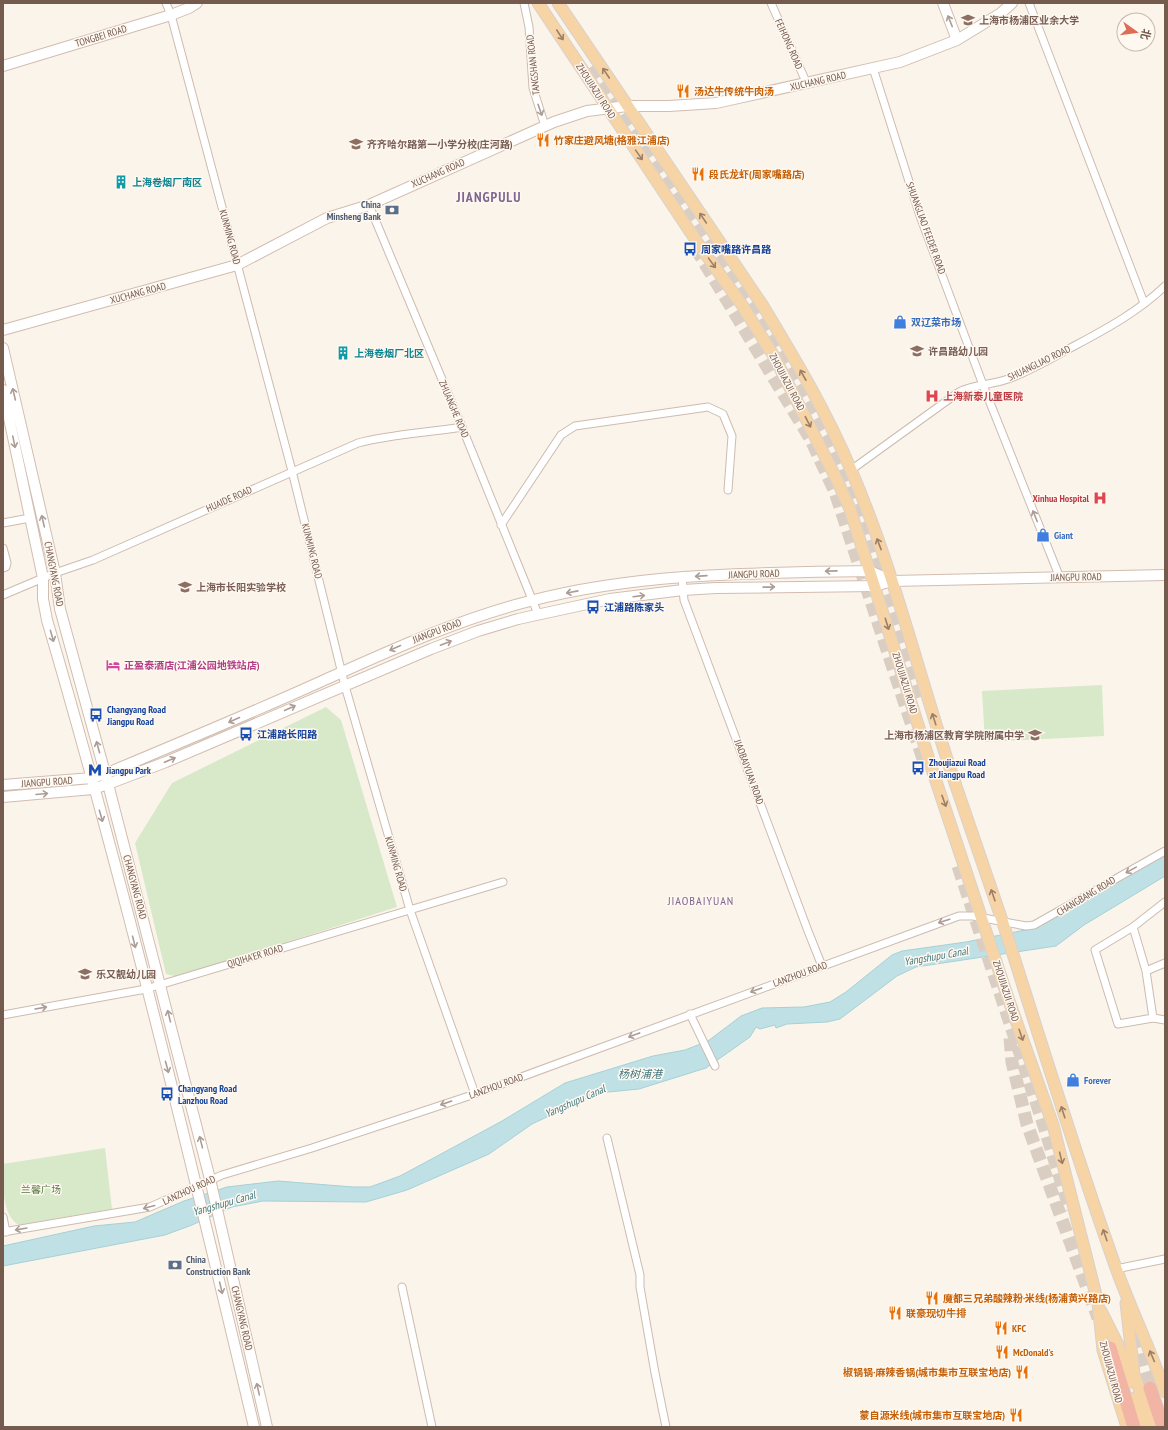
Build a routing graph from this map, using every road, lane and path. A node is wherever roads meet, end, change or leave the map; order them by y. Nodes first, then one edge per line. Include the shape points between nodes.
1 (166, 3) edge
2 (197, 3) edge
3 (524, 3) edge
4 (538, 3) edge
5 (558, 3) edge
6 (771, 3) edge
7 (942, 3) edge
8 (1012, 3) edge
9 (1029, 3) edge
10 (171, 15) junction
11 (957, 40) junction
12 (3, 66) edge
13 (873, 68) junction
14 (807, 84) junction
15 (627, 106) junction
16 (606, 107) junction
17 (546, 126) junction
18 (369, 205) junction
19 (237, 265) junction
20 (1165, 286) edge
21 (1144, 303) junction
22 (3, 330) edge
23 (3, 348) edge
24 (983, 386) junction
25 (3, 390) edge
26 (462, 427) junction
27 (851, 470) junction
28 (292, 471) junction
29 (728, 490) dead end
30 (30, 518) junction
31 (3, 523) edge
32 (501, 525) junction
33 (3, 548) edge
34 (3, 568) edge
35 (870, 571) junction
36 (55, 573) junction
37 (1165, 575) edge
38 (682, 577) junction
39 (43, 578) junction
40 (1060, 578) junction
41 (892, 581) junction
42 (875, 586) junction
43 (683, 590) junction
44 (3, 595) edge
45 (532, 600) junction
46 (538, 614) junction
47 (342, 672) junction
48 (346, 686) junction
49 (105, 774) junction
50 (92, 784) junction
51 (108, 784) junction
52 (3, 785) edge
53 (3, 797) edge
54 (1165, 851) edge
55 (503, 882) dead end
56 (1165, 902) edge
57 (410, 910) junction
58 (982, 918) junction
59 (1133, 926) junction
60 (1004, 927) junction
61 (1165, 963) edge
62 (822, 966) junction
63 (1146, 971) junction
64 (161, 985) junction
65 (146, 989) junction
66 (690, 1014) junction
67 (3, 1015) edge
68 (1154, 1018) junction
69 (1165, 1020) edge
70 (715, 1066) dead end
71 (475, 1094) junction
72 (608, 1138) dead end
73 (210, 1180) junction
74 (197, 1185) junction
75 (3, 1217) edge
76 (4, 1232) edge
77 (1165, 1259) edge
78 (1116, 1269) junction
79 (402, 1287) dead end
80 (1124, 1290) junction
81 (1098, 1303) junction
82 (1110, 1348) dead end
83 (1150, 1388) tunnel mouth
84 (1165, 1392) edge
85 (254, 1427) edge
86 (267, 1427) edge
87 (432, 1427) edge
88 (666, 1427) edge
89 (1127, 1427) edge
90 (1134, 1427) edge
91 (1143, 1427) edge
92 (1152, 1427) edge
93 (1163, 1427) edge

1 - 10 street, KUNMING ROAD
2 - 10 main road, TONGBEI ROAD
3 -> 17 street, TANGSHAN ROAD via 529,27 533,88
4 -> 16 main road, ZHOUJIAZUI ROAD
15 -> 5 main road, ZHOUJIAZUI ROAD
6 - 14 street, FEIHONG ROAD
11 -> 7 main road
8 - 11 main road, XUCHANG ROAD via 1001,13
9 - 21 street
10 - 12 main road, TONGBEI ROAD
10 - 19 street, KUNMING ROAD
11 - 13 main road, XUCHANG ROAD via 922,54
13 - 14 main road, XUCHANG ROAD
13 - 24 street, SHUANGLIAO FEEDER ROAD via 920,216
14 - 15 main road, XUCHANG ROAD via 716,103
15 - 16 main road, XUCHANG ROAD
27 -> 15 main road, ZHOUJIAZUI ROAD via 820,405 783,339
16 - 17 main road, XUCHANG ROAD
16 -> 35 main road, ZHOUJIAZUI ROAD via 742,305 775,358 850,509
17 - 18 main road, XUCHANG ROAD
18 - 19 main road, XUCHANG ROAD via 327,218
18 - 26 street, ZHUANGHE ROAD
19 - 22 main road, XUCHANG ROAD
19 - 28 street, KUNMING ROAD
20 - 21 street, SHUANGLIAO ROAD
21 - 24 street, SHUANGLIAO ROAD via 1116,323 1029,371
36 -> 23 main road, CHANGYANG ROAD
24 - 27 street, SHUANGLIAO ROAD via 968,387 958,392
40 -> 24 street, SHUANGLIAO FEEDER ROAD
25 -> 30 main road, CHANGYANG ROAD
26 - 28 street, HUAIDE ROAD via 379,437 358,443
26 - 32 street, ZHUANGHE ROAD
41 -> 27 main road, ZHOUJIAZUI ROAD
28 - 36 street, HUAIDE ROAD via 93,560
28 - 47 street, KUNMING ROAD
29 - 32 street via 732,436 723,414 708,407 678,410 575,426 561,436
30 - 31 street
30 - 39 main road, CHANGYANG ROAD
32 - 45 street, ZHUANGHE ROAD
33 - 34 street via 7,563
35 -> 38 main road, JIANGPU ROAD
35 - 41 main road, JIANGPU ROAD
35 - 42 main road, ZHOUJIAZUI ROAD
36 - 39 street, HUAIDE ROAD
49 -> 36 main road, CHANGYANG ROAD via 60,609
37 - 40 main road, JIANGPU ROAD
38 - 43 street, JIAOBAIYUAN ROAD
38 -> 45 main road, JIANGPU ROAD via 614,584
39 - 44 street, HUAIDE ROAD
39 -> 50 main road, CHANGYANG ROAD via 47,620
40 - 41 main road, JIANGPU ROAD
41 - 42 main road, JIANGPU ROAD
60 -> 41 main road, ZHOUJIAZUI ROAD via 929,706
43 -> 42 main road, JIANGPU ROAD
42 -> 58 main road, ZHOUJIAZUI ROAD
46 -> 43 main road, JIANGPU ROAD via 610,599
43 - 62 street, JIAOBAIYUAN ROAD
45 - 46 street, ZHUANGHE ROAD
45 -> 47 main road, JIANGPU ROAD via 427,634
48 -> 46 main road, JIANGPU ROAD via 449,641
47 - 48 street, KUNMING ROAD
47 -> 49 main road, JIANGPU ROAD
51 -> 48 main road, JIANGPU ROAD
48 - 57 street, KUNMING ROAD
49 - 50 main road, JIANGPU ROAD
49 - 51 main road, CHANGYANG ROAD
50 - 51 main road, JIANGPU ROAD
50 - 52 main road, JIANGPU ROAD
53 -> 50 main road, JIANGPU ROAD
50 -> 65 main road, CHANGYANG ROAD
51 - 64 main road, CHANGYANG ROAD
54 -> 60 street, CHANGBANG ROAD via 1040,922 1026,926
55 - 57 street, QIQIHA'ER ROAD
56 - 59 street
57 - 64 street, QIQIHA'ER ROAD
57 - 71 street, KUNMING ROAD
58 - 60 street, CHANGBANG ROAD
58 -> 62 street, LANZHOU ROAD via 959,916
58 -> 81 main road, ZHOUJIAZUI ROAD via 1053,1125
59 - 63 street
59 - 68 street via 1095,950 1118,1024
78 -> 60 main road, ZHOUJIAZUI ROAD
61 - 63 street
62 -> 66 street, LANZHOU ROAD
63 - 68 street
64 - 65 street, QIQIHA'ER ROAD
73 -> 64 main road, CHANGYANG ROAD
67 -> 65 street, QIQIHA'ER ROAD
65 -> 74 main road, CHANGYANG ROAD
66 - 70 street
66 -> 71 street, LANZHOU ROAD
68 - 69 street
71 -> 73 street, LANZHOU ROAD
72 - 88 street via 640,1275 653,1366
73 - 74 street, LANZHOU ROAD
86 -> 73 main road, CHANGYANG ROAD
74 -> 76 street, LANZHOU ROAD via 170,1200 150,1207
74 -> 85 main road, CHANGYANG ROAD
75 - 76 street
77 - 78 street
78 - 80 main road, ZHOUJIAZUI ROAD
79 - 87 street
84 -> 80 main road, ZHOUJIAZUI ROAD
80 - 92 main road via 1134,1374
81 - 89 main road, ZHOUJIAZUI ROAD via 1103,1350
81 - 91 main road via 1118,1344
82 - 90 highway
83 - 93 highway

